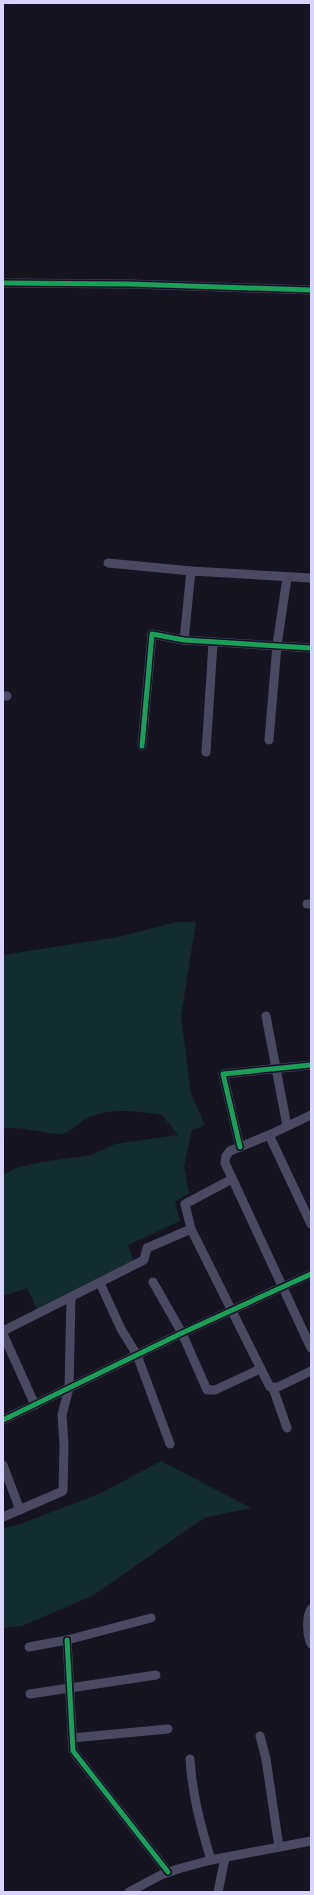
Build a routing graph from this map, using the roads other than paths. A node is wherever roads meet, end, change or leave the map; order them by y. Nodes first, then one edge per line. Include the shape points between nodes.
1 (3, 283) edge
2 (311, 290) edge
3 (108, 563) dead end
4 (191, 571) junction
5 (287, 578) junction
6 (311, 578) edge
7 (184, 640) junction
8 (213, 643) junction
9 (277, 645) junction
10 (311, 648) edge
11 (269, 740) dead end
12 (142, 746) dead end
13 (206, 752) dead end
14 (266, 1016) dead end
15 (311, 1065) edge
16 (277, 1069) junction
17 (311, 1115) edge
18 (288, 1126) junction
19 (269, 1135) junction
20 (240, 1147) junction
21 (232, 1179) junction
22 (311, 1224) edge
23 (191, 1229) junction
24 (311, 1274) edge
25 (153, 1282) dead end
26 (100, 1283) junction
27 (282, 1286) junction
28 (71, 1298) junction
29 (233, 1310) junction
30 (3, 1332) edge
31 (182, 1333) junction
32 (310, 1343) edge
33 (137, 1355) junction
34 (260, 1369) junction
35 (311, 1371) edge
36 (69, 1388) junction
37 (274, 1388) junction
38 (34, 1405) junction
39 (3, 1420) edge
40 (287, 1428) dead end
41 (170, 1444) dead end
42 (3, 1465) edge
43 (20, 1510) junction
44 (3, 1517) edge
45 (311, 1609) edge
46 (151, 1618) dead end
47 (67, 1640) junction
48 (311, 1644) edge
49 (29, 1647) dead end
50 (156, 1675) dead end
51 (70, 1689) junction
52 (30, 1694) dead end
53 (168, 1729) dead end
54 (260, 1736) dead end
55 (72, 1738) junction
56 (190, 1759) dead end
57 (311, 1841) edge
58 (279, 1847) junction
59 (225, 1858) junction
60 (210, 1860) junction
61 (168, 1872) junction
62 (133, 1891) edge
63 (218, 1892) edge

1 - 2 street
3 - 4 street
4 - 5 street
4 - 7 street
5 - 6 street
5 - 9 street
7 - 8 street
7 - 12 street via 152,634 150,637
8 - 9 street
8 - 13 street
9 - 10 street
9 - 11 street
14 - 16 street
15 - 16 street
16 - 18 street
16 - 20 street via 223,1074
17 - 18 street
18 - 19 street
19 - 20 street
19 - 22 street
20 - 21 street via 230,1151 226,1156 225,1163
21 - 23 street via 185,1204
21 - 27 street
23 - 26 street via 147,1248 144,1260
23 - 29 street
24 - 27 street
25 - 31 street
26 - 28 street
26 - 33 street via 121,1329
27 - 29 street
27 - 32 street
28 - 30 street
28 - 36 street
29 - 31 street
29 - 34 street
30 - 38 street
31 - 33 street
31 - 34 street via 208,1390 215,1390
33 - 36 street
33 - 41 street
34 - 37 street via 268,1384
35 - 37 street
36 - 38 street
36 - 43 street via 62,1416 63,1491
37 - 40 street
38 - 39 street
42 - 43 street
43 - 44 street
45 - 48 street via 308,1637
46 - 47 street
47 - 49 street
47 - 51 street
50 - 51 street
51 - 52 street
51 - 55 street
53 - 55 street
54 - 58 street via 266,1759
55 - 61 street via 73,1751
56 - 60 street via 198,1815
57 - 58 street
58 - 59 street
59 - 60 street
59 - 63 street
60 - 61 street
61 - 62 street

